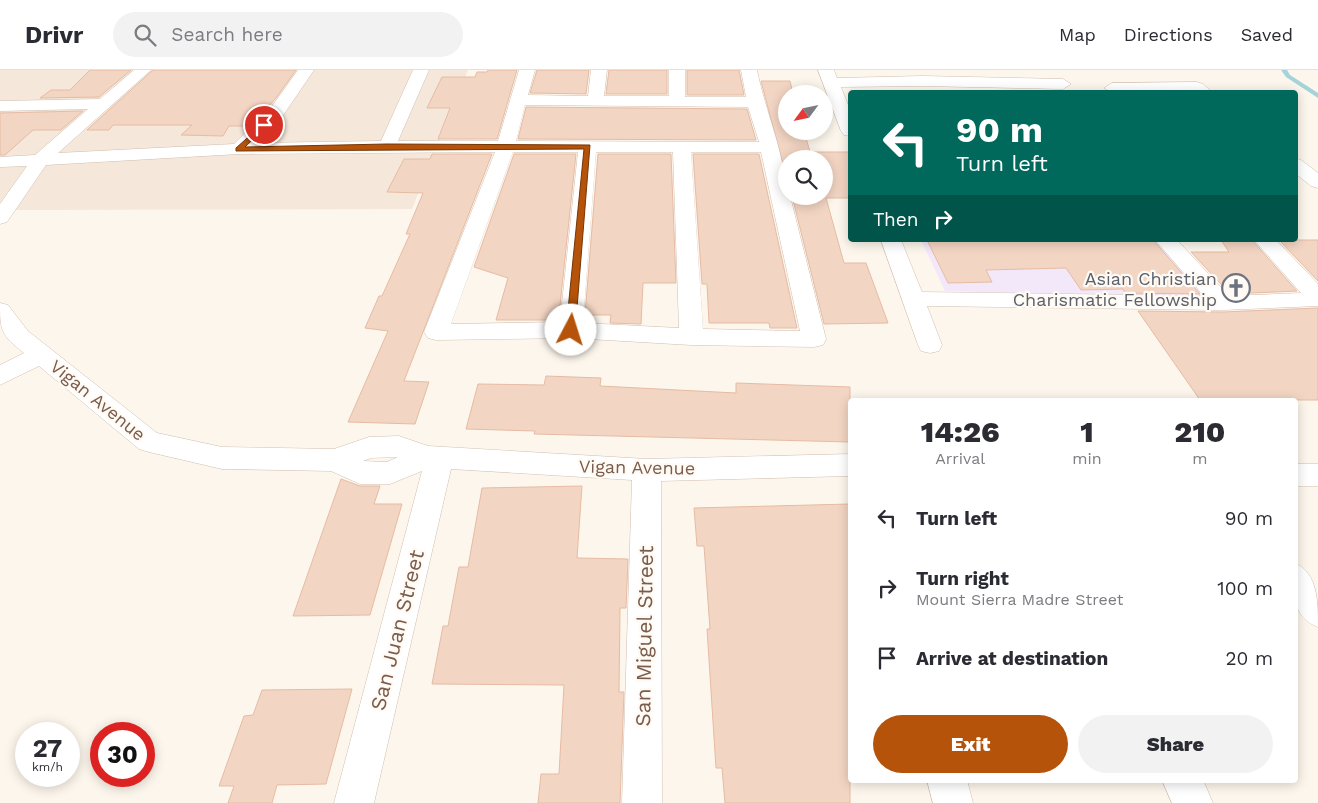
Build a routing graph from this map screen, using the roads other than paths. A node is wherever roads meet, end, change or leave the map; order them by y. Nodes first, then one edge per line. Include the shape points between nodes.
1 (143, 70) edge
2 (306, 70) edge
3 (421, 70) edge
4 (527, 70) edge
5 (599, 70) edge
6 (677, 70) edge
7 (749, 70) edge
8 (1051, 70) edge
9 (919, 75) edge
10 (982, 76) edge
11 (829, 77) edge
12 (1036, 88) edge
13 (1114, 90) edge
14 (1201, 90) edge
15 (519, 100) junction
16 (595, 101) junction
17 (677, 101) junction
18 (755, 102) junction
19 (103, 104) junction
20 (0, 106) edge
21 (848, 123) edge
22 (387, 146) junction
23 (588, 146) junction
24 (769, 147) junction
25 (506, 148) junction
26 (682, 148) junction
27 (239, 149) junction
28 (40, 160) junction
29 (0, 162) edge
30 (1298, 166) edge
31 (1318, 182) edge
32 (0, 218) edge
33 (892, 242) edge
34 (1167, 242) edge
35 (1266, 242) edge
36 (1318, 298) edge
37 (914, 299) junction
38 (1223, 303) junction
39 (0, 310) edge
40 (571, 330) junction
41 (692, 337) junction
42 (930, 345) dead end
43 (41, 355) junction
44 (0, 376) edge
45 (432, 457) junction
46 (848, 465) edge
47 (647, 470) junction
48 (1298, 474) edge
49 (1318, 475) edge
50 (1298, 582) edge
51 (1318, 612) edge
52 (948, 783) edge
53 (1183, 783) edge
54 (354, 803) edge
55 (642, 803) edge
56 (953, 803) edge
57 (1193, 803) edge

1 - 19 street
2 - 27 street via 276,113
3 - 22 street
4 - 15 street
5 - 16 street
6 - 17 street
7 - 18 street
8 - 12 street via 1063,84
9 - 10 street
9 - 11 street
10 - 12 street
11 - 21 street
13 - 14 street via 1112,88 1197,87
15 - 16 street
15 - 25 street
16 - 17 street
17 - 18 street
18 - 24 street
19 - 20 street
19 - 28 street
22 - 25 street
22 - 27 street
23 - 25 street
23 - 26 street
23 - 40 street
24 - 26 street
24 - 41 street via 814,339
25 - 40 street via 436,332
26 - 41 street
27 - 28 street
28 - 29 street
28 - 32 street
30 - 31 street
33 - 37 street
34 - 38 street
35 - 36 street
36 - 38 street
37 - 38 street
37 - 42 street
39 - 43 street, Vigan Avenue via 19,336
40 - 41 street
43 - 44 street
43 - 45 street, Vigan Avenue via 149,442 222,458 335,460 360,473 390,473
45 - 47 street, Vigan Avenue
45 - 54 street, San Juan Street
46 - 47 street, Vigan Avenue
47 - 55 street, San Miguel Street
48 - 49 street
50 - 51 street
52 - 56 street
53 - 57 street

